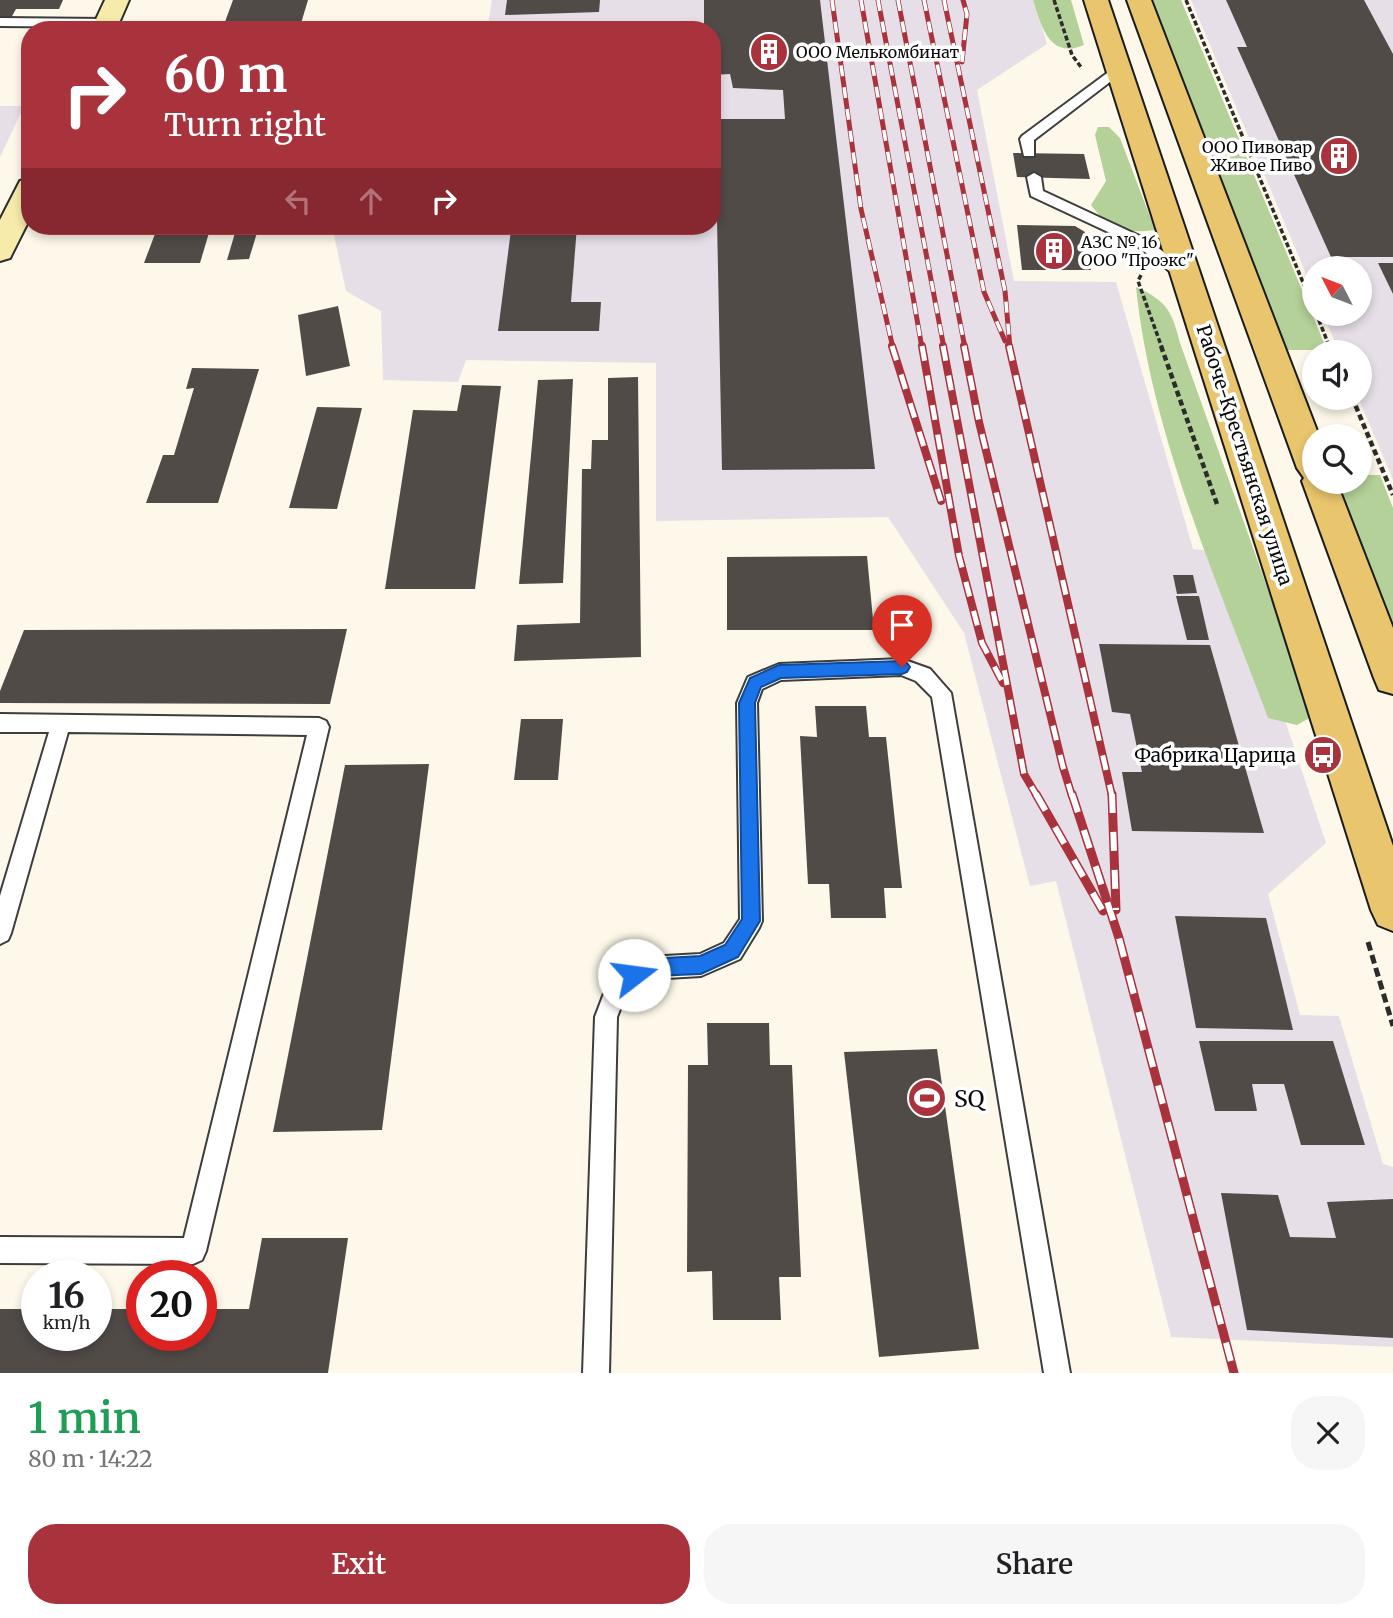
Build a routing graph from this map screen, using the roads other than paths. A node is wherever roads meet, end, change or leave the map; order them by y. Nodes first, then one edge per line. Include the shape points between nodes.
1 (117, 0) edge
2 (1096, 0) edge
3 (1139, 0) edge
4 (106, 21) edge
5 (0, 22) edge
6 (21, 23) edge
7 (1118, 69) junction
8 (1029, 153) dead end
9 (1034, 177) dead end
10 (21, 206) edge
11 (0, 251) edge
12 (1187, 276) junction
13 (1302, 436) edge
14 (1324, 494) edge
15 (1393, 678) edge
16 (0, 723) edge
17 (61, 724) junction
18 (1393, 910) edge
19 (0, 933) edge
20 (0, 1250) edge
21 (596, 1373) edge
22 (1057, 1373) edge

1 - 4 street
2 - 7 main road, Рабоче-Крестьянская улица
3 - 13 main road
5 - 6 lane
7 - 8 lane via 1027,139
7 - 12 main road, Рабоче-Крестьянская улица
9 - 12 lane via 1035,193 1141,242
10 - 11 street
12 - 18 main road, Рабоче-Крестьянская улица
14 - 15 main road
16 - 17 lane
17 - 19 lane
17 - 20 lane via 319,727 193,1251
21 - 22 lane via 606,1017 619,983 648,968 701,965 732,951 751,921 747,703 755,683 779,672 902,667 923,674 941,693

